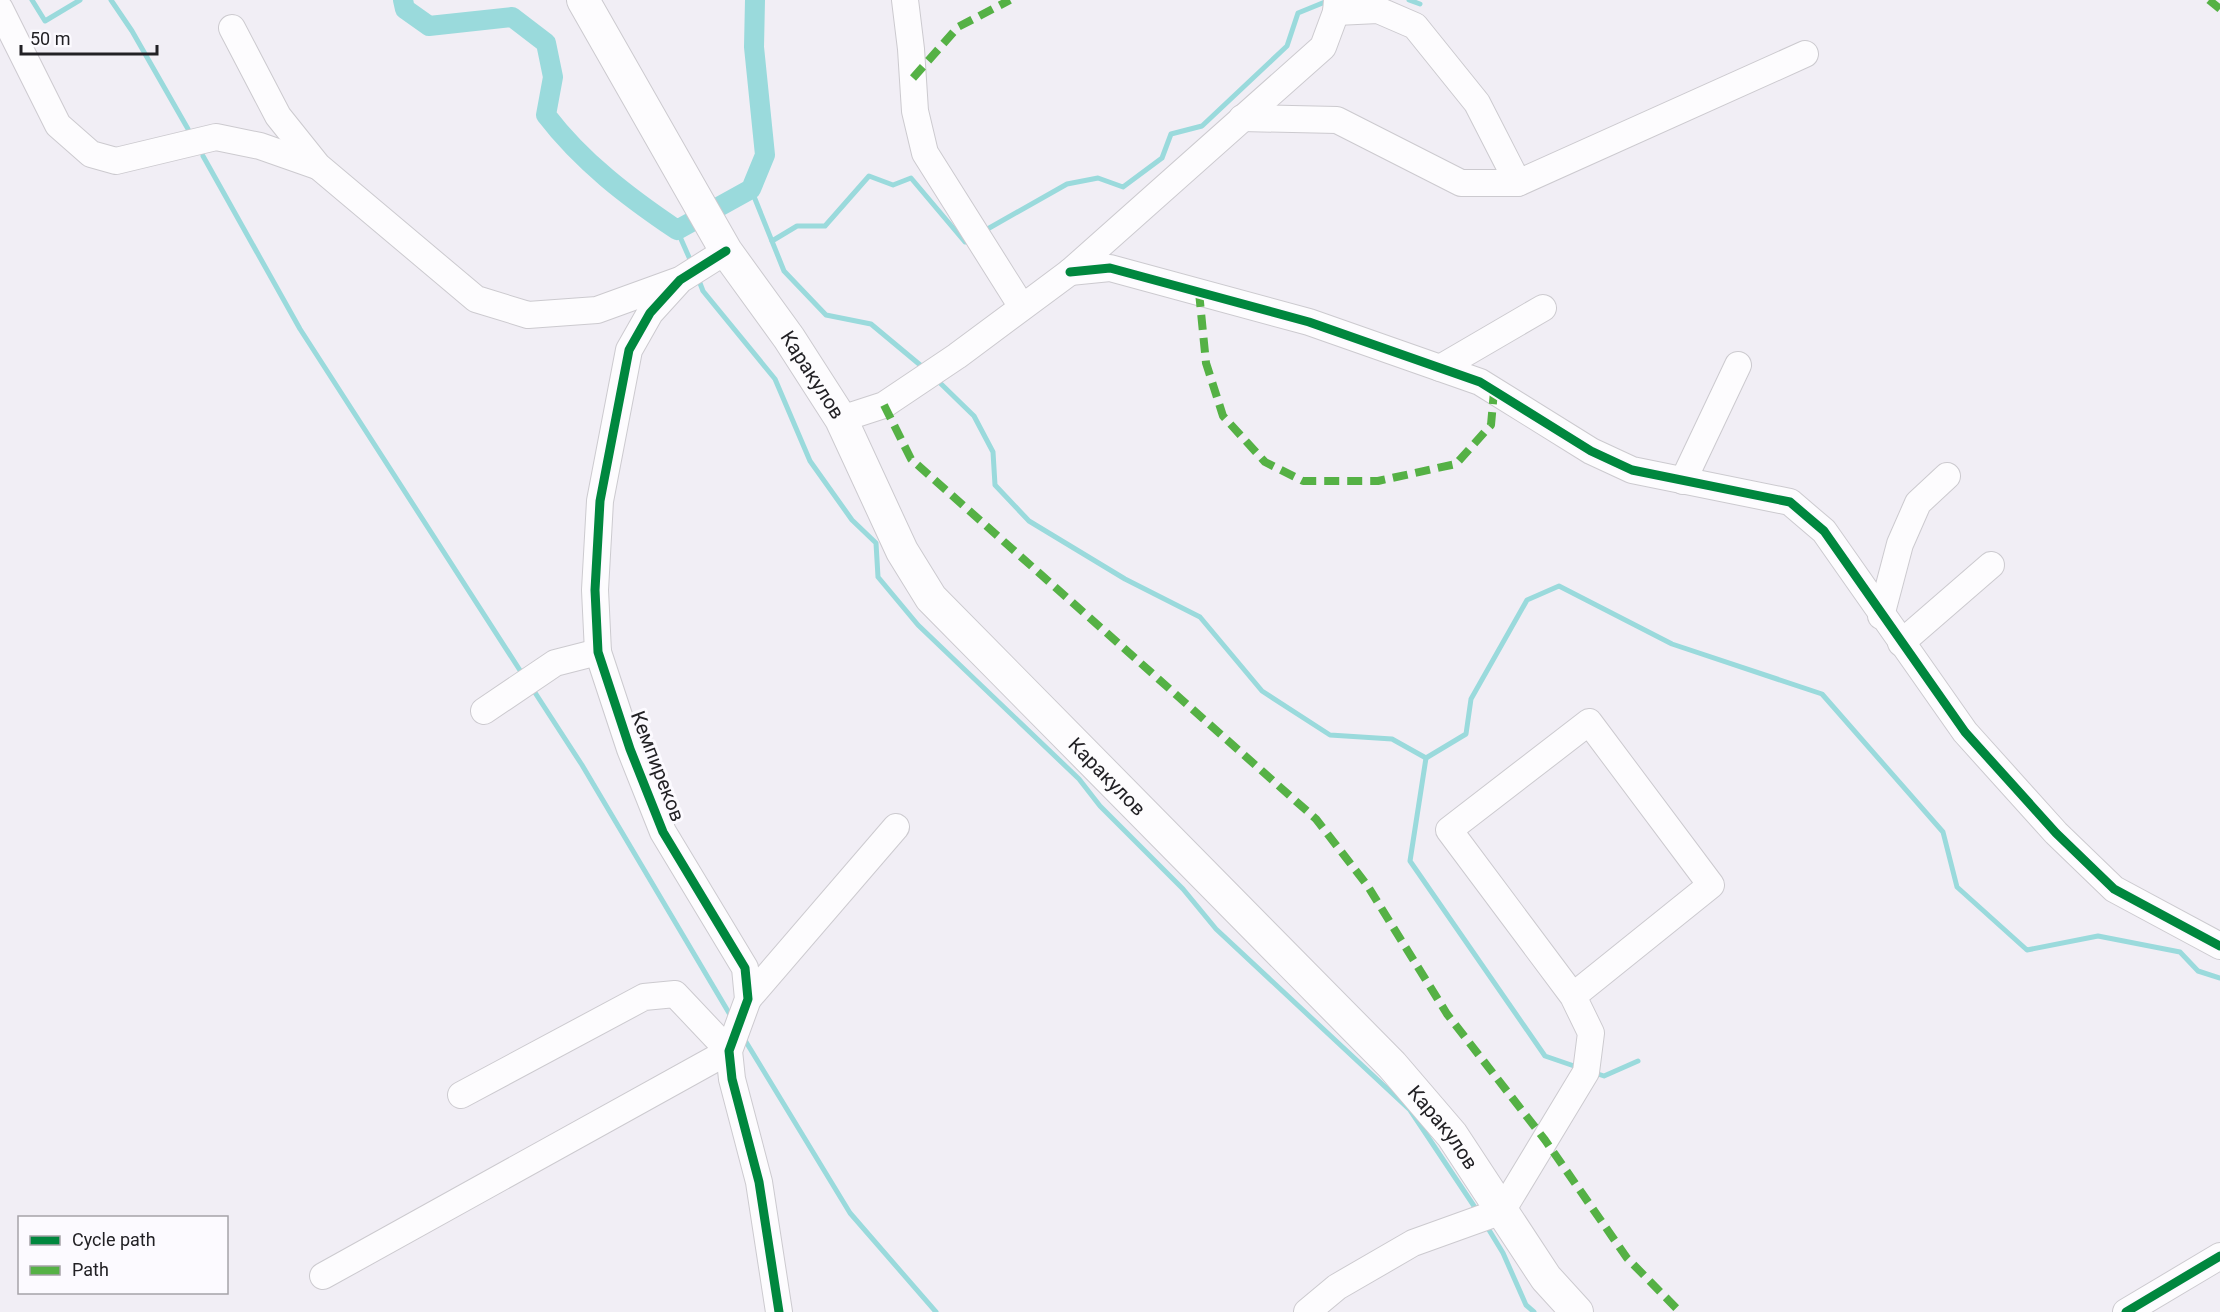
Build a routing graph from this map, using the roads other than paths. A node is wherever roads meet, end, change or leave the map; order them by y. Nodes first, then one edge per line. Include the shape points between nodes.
1 (584, 0) edge
2 (905, 0) edge
3 (1337, 6) edge
4 (0, 9) edge
5 (232, 28) dead end
6 (1805, 54) dead end
7 (1242, 118) junction
8 (318, 166) junction
9 (1518, 183) junction
10 (719, 240) junction
11 (1070, 272) junction
12 (680, 280) junction
13 (1022, 307) junction
14 (1543, 308) dead end
15 (1738, 365) dead end
16 (1440, 368) junction
17 (841, 419) junction
18 (1947, 476) dead end
19 (1683, 481) junction
20 (1991, 565) dead end
21 (1881, 615) junction
22 (1901, 644) junction
23 (598, 652) junction
24 (484, 711) dead end
25 (896, 827) dead end
26 (2220, 946) edge
27 (1573, 996) junction
28 (745, 1005) junction
29 (730, 1046) junction
30 (461, 1095) dead end
31 (1502, 1211) junction
32 (2220, 1256) edge
33 (323, 1276) dead end
34 (779, 1312) edge
35 (1307, 1312) edge
36 (1577, 1312) edge
37 (2126, 1312) edge

1 - 10 main road, Каракулов
2 - 13 street via 915,111 925,153
3 - 7 street via 1323,47
3 - 9 street via 1378,10 1415,26 1477,103
4 - 8 street via 58,125 91,154 116,161 216,137 260,146
5 - 8 street via 278,116
6 - 9 street
7 - 9 street via 1337,120 1461,183
7 - 11 street
8 - 12 street via 476,299 528,315 597,310
10 - 12 street, Кемпиреков
10 - 17 main road, Каракулов
11 - 13 street
11 - 16 street via 1110,268 1309,322
12 - 23 street, Кемпиреков via 650,313 629,351 600,501 595,590
13 - 17 street via 884,405
14 - 16 street
15 - 19 street
16 - 19 street via 1480,382 1591,451 1632,470
17 - 31 main road, Каракулов via 902,551 931,598 1392,1065 1452,1135
18 - 21 street via 1918,503 1900,544
19 - 21 street via 1790,502 1824,531
20 - 22 street
21 - 22 street
22 - 26 street via 1965,732 2114,889
23 - 24 street via 555,663
23 - 28 street, Кемпиреков via 663,832 745,968
25 - 28 street
27 - 27 street via 1449,830 1589,723 1711,885
27 - 31 street via 1591,1033 1586,1072
28 - 29 street, Кемпиреков
29 - 30 street via 675,994 644,997
29 - 33 street
29 - 34 street, Кемпиреков via 732,1079 759,1182
31 - 35 street via 1413,1243 1337,1287
31 - 36 main road, Каракулов via 1546,1278
32 - 37 street

